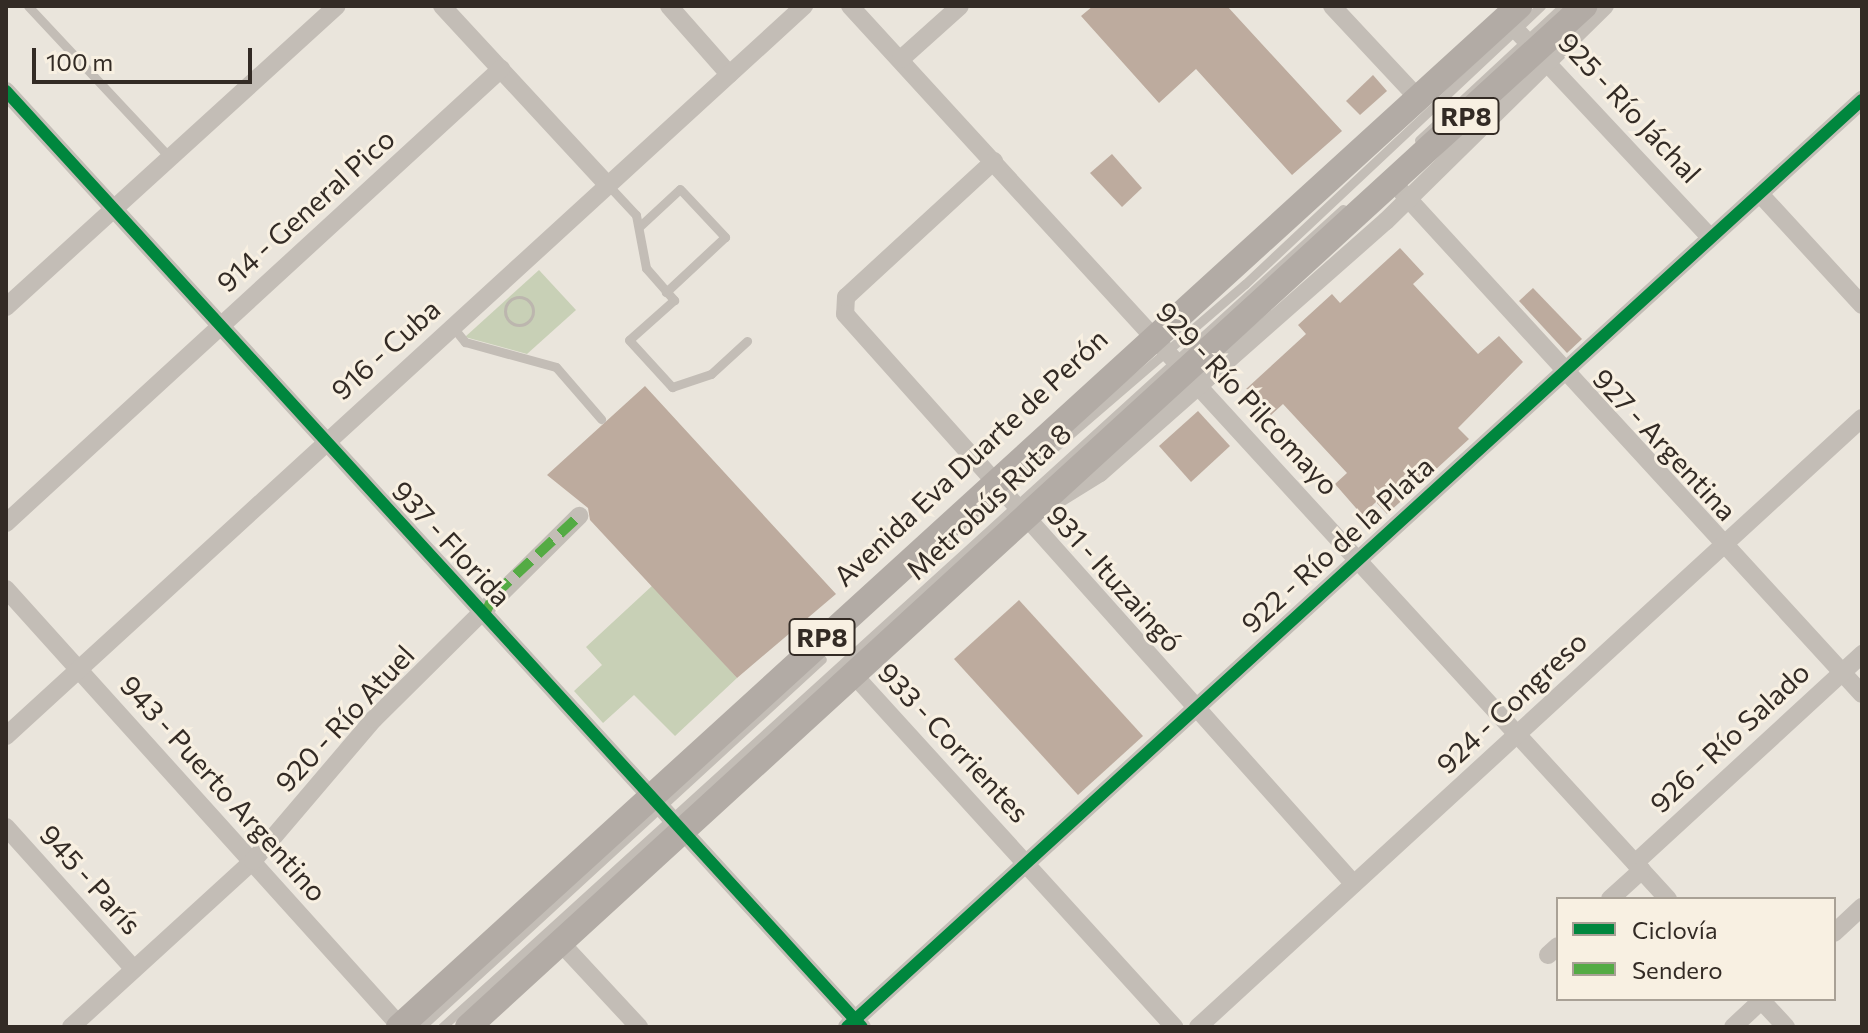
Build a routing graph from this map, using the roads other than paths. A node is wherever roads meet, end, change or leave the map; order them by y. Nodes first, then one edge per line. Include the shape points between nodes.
1 (28, 6) edge
2 (337, 6) edge
3 (442, 6) edge
4 (669, 6) edge
5 (804, 6) edge
6 (850, 6) edge
7 (960, 6) edge
8 (1332, 6) edge
9 (1541, 6) edge
10 (1563, 6) edge
11 (1584, 6) edge
12 (1605, 6) edge
13 (1527, 34) edge
14 (901, 59) junction
15 (501, 69) junction
16 (729, 74) junction
17 (6, 91) edge
18 (1415, 95) junction
19 (1862, 100) edge
20 (170, 158) junction
21 (994, 161) junction
22 (608, 185) junction
23 (1402, 192) junction
24 (1760, 194) junction
25 (115, 209) junction
26 (640, 226) junction
27 (1710, 237) junction
28 (666, 292) junction
29 (1862, 305) edge
30 (6, 307) edge
31 (220, 325) junction
32 (452, 326) junction
33 (747, 341) dead end
34 (1174, 361) junction
35 (1565, 371) junction
36 (1133, 379) junction
37 (1073, 405) junction
38 (1862, 418) edge
39 (601, 419) dead end
40 (1056, 433) junction
41 (326, 440) junction
42 (1007, 496) junction
43 (579, 516) dead end
44 (6, 523) edge
45 (1724, 543) junction
46 (1358, 557) junction
47 (6, 589) edge
48 (485, 614) junction
49 (1862, 654) edge
50 (79, 668) junction
51 (1842, 672) junction
52 (854, 675) junction
53 (1862, 694) edge
54 (1194, 706) junction
55 (1518, 734) junction
56 (6, 736) edge
57 (665, 814) junction
58 (6, 827) edge
59 (253, 861) junction
60 (1027, 862) junction
61 (1638, 866) junction
62 (1354, 884) junction
63 (1612, 897) edge
64 (1666, 897) edge
65 (1862, 907) edge
66 (1836, 931) edge
67 (560, 942) junction
68 (134, 969) junction
69 (1760, 1001) edge
70 (1762, 1001) edge
71 (855, 1024) edge
72 (400, 1026) edge
73 (71, 1027) edge
74 (421, 1027) edge
75 (442, 1027) edge
76 (468, 1027) edge
77 (639, 1027) edge
78 (1174, 1027) edge
79 (1198, 1027) edge
80 (1733, 1027) edge
81 (1786, 1027) edge

1 - 20 lane
2 - 20 street
3 - 15 street
4 - 16 street
5 - 16 street, 916 - Cuba
6 - 14 street, 929 - Río Pilcomayo
7 - 14 street
8 - 18 street
9 - 13 lane, Metrobús Ruta 8
10 - 13 lane, Metrobús Ruta 8
11 - 13 main road, Avenida Eva Duarte de Perón / RP8
12 - 13 street, Avenida Eva Duarte de Perón
13 - 18 main road, Avenida Eva Duarte de Perón / RP8
13 - 23 main road, Avenida Eva Duarte de Perón / RP8
13 - 27 street, 925 - Río Jáchal
13 - 34 lane, Metrobús Ruta 8
13 - 34 lane, Metrobús Ruta 8
14 - 21 street, 929 - Río Pilcomayo
15 - 22 street
15 - 31 street, 914 - General Pico
16 - 22 street, 916 - Cuba
17 - 25 street, 937 - Florida
18 - 34 main road, Avenida Eva Duarte de Perón / RP8
19 - 24 street, 922 - Río de la Plata
20 - 25 street
21 - 34 street, 929 - Río Pilcomayo
21 - 42 street, 931 - Ituzaingó via 842,305
22 - 26 lane
22 - 32 street, 916 - Cuba
23 - 34 main road, Avenida Eva Duarte de Perón / RP8
23 - 35 street, 927 - Argentina
24 - 27 street, 922 - Río de la Plata
24 - 29 street
25 - 30 street
25 - 31 street, 937 - Florida
26 - 28 lane via 646,268
26 - 28 lane via 680,189 725,237
27 - 35 street, 922 - Río de la Plata
28 - 33 lane via 674,300 629,340 672,387 711,374
31 - 41 street, 937 - Florida
31 - 44 street, 914 - General Pico
32 - 39 lane via 465,342 556,367
32 - 41 street, 916 - Cuba
34 - 36 lane, Metrobús Ruta 8
34 - 37 main road, Avenida Eva Duarte de Perón / RP8
34 - 42 main road, Avenida Eva Duarte de Perón / RP8
34 - 46 street, 929 - Río Pilcomayo
35 - 45 street, 927 - Argentina
35 - 46 street, 922 - Río de la Plata
36 - 40 lane via 1092,400
36 - 42 lane, Metrobús Ruta 8
37 - 40 main road
37 - 42 main road, Avenida Eva Duarte de Perón / RP8
38 - 45 street, 924 - Congreso
40 - 42 main road
41 - 48 street, 937 - Florida
41 - 50 street, 916 - Cuba
42 - 52 main road, Avenida Eva Duarte de Perón / RP8
42 - 54 street, 931 - Ituzaingó
42 - 57 main road, Avenida Eva Duarte de Perón / RP8
42 - 57 lane, Metrobús Ruta 8
43 - 48 street, 920 - Río Atuel via 494,595
45 - 51 street, 927 - Argentina
45 - 55 street, 924 - Congreso
46 - 54 street, 922 - Río de la Plata
46 - 55 street, 929 - Río Pilcomayo
47 - 50 street, 943 - Puerto Argentino
48 - 57 street, 937 - Florida
48 - 59 street, 920 - Río Atuel via 364,730
49 - 51 street, 926 - Río Salado
50 - 56 street, 916 - Cuba
50 - 59 street, 943 - Puerto Argentino
51 - 53 street, 927 - Argentina
51 - 61 street, 926 - Río Salado
52 - 57 main road, Avenida Eva Duarte de Perón / RP8
52 - 60 street, 933 - Corrientes
54 - 60 street, 922 - Río de la Plata
54 - 62 street, 931 - Ituzaingó
55 - 61 street, 929 - Río Pilcomayo
55 - 62 street, 924 - Congreso
57 - 67 main road, Avenida Eva Duarte de Perón / RP8
57 - 71 street, 937 - Florida
57 - 72 main road, Avenida Eva Duarte de Perón / RP8
57 - 74 lane, Metrobús Ruta 8
57 - 75 lane, Metrobús Ruta 8
58 - 68 street, 945 - París
59 - 68 street, 920 - Río Atuel
59 - 72 street, 943 - Puerto Argentino
60 - 71 street, 922 - Río de la Plata
60 - 78 street, 933 - Corrientes
61 - 63 street, 926 - Río Salado
61 - 64 street, 929 - Río Pilcomayo
62 - 79 street, 924 - Congreso
65 - 66 street
67 - 76 main road, Avenida Eva Duarte de Perón / RP8
67 - 77 street
68 - 73 street, 920 - Río Atuel
69 - 80 street
70 - 81 street

